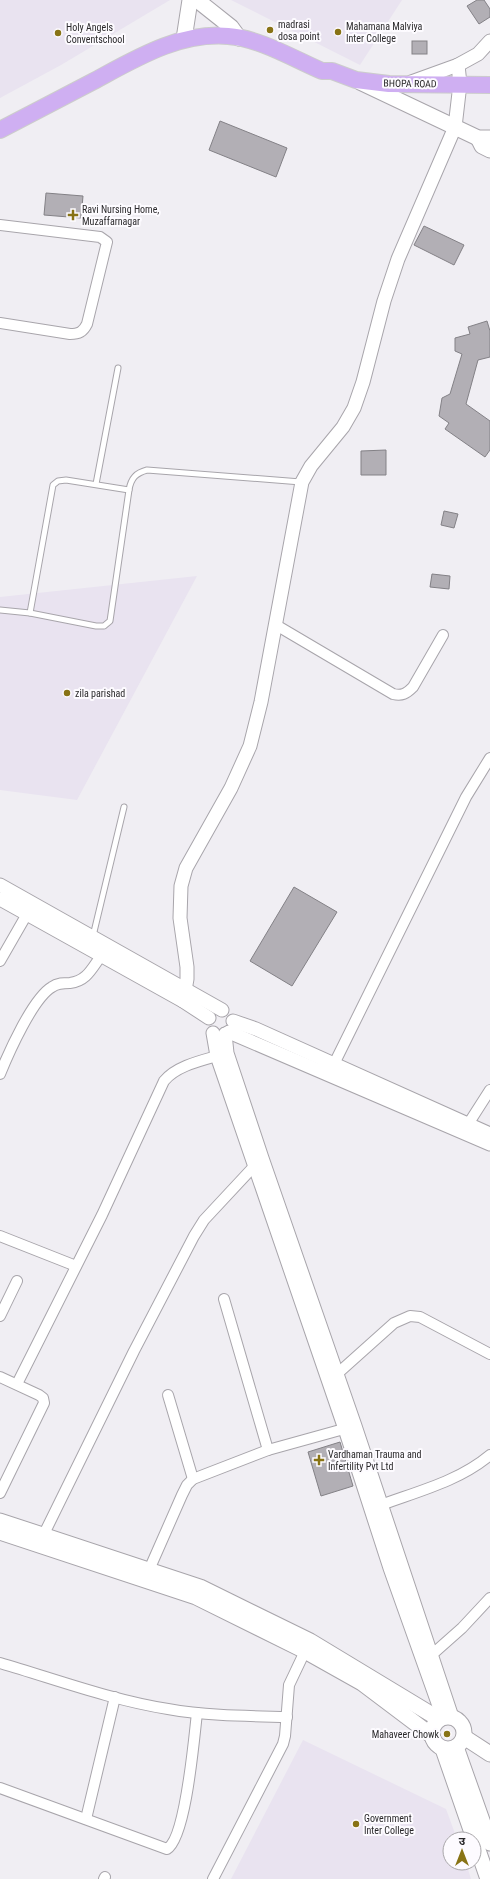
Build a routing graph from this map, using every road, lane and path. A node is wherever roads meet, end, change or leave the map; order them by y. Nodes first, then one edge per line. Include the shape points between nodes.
1 (190, 0) edge
2 (197, 0) edge
3 (235, 32) junction
4 (185, 34) junction
5 (490, 42) edge
6 (458, 65) junction
7 (356, 80) junction
8 (406, 84) junction
9 (460, 84) junction
10 (490, 85) edge
11 (0, 120) edge
12 (455, 127) junction
13 (0, 130) edge
14 (484, 138) edge
15 (490, 150) edge
16 (0, 225) edge
17 (0, 324) edge
18 (118, 368) dead end
19 (302, 482) junction
20 (96, 484) junction
21 (129, 490) junction
22 (0, 610) edge
23 (30, 613) junction
24 (276, 625) junction
25 (443, 635) dead end
26 (490, 758) edge
27 (124, 807) dead end
28 (0, 885) edge
29 (0, 899) edge
30 (27, 914) junction
31 (92, 937) junction
32 (101, 956) junction
33 (0, 961) edge
34 (184, 996) junction
35 (222, 1010) junction
36 (209, 1018) junction
37 (225, 1030) junction
38 (222, 1054) junction
39 (334, 1064) junction
40 (0, 1074) edge
41 (490, 1090) edge
42 (465, 1128) junction
43 (490, 1134) edge
44 (490, 1144) edge
45 (258, 1162) junction
46 (0, 1236) edge
47 (76, 1266) junction
48 (17, 1281) dead end
49 (224, 1299) dead end
50 (0, 1316) edge
51 (490, 1354) edge
52 (337, 1374) junction
53 (0, 1377) edge
54 (17, 1384) junction
55 (168, 1395) dead end
56 (350, 1428) junction
57 (268, 1450) junction
58 (490, 1455) edge
59 (193, 1479) junction
60 (0, 1493) edge
61 (381, 1505) junction
62 (0, 1530) edge
63 (40, 1540) junction
64 (149, 1570) junction
65 (490, 1598) edge
66 (308, 1646) junction
67 (428, 1658) junction
68 (0, 1663) edge
69 (116, 1697) junction
70 (197, 1713) junction
71 (445, 1717) junction
72 (286, 1718) junction
73 (431, 1735) junction
74 (460, 1745) junction
75 (490, 1746) edge
76 (490, 1754) edge
77 (0, 1788) edge
78 (86, 1819) junction
79 (490, 1843) edge
80 (488, 1872) edge
81 (214, 1879) edge

1 - 4 main road
2 - 3 main road
3 - 4 main road, BHOPA ROAD via 215,35
3 - 7 main road, BHOPA ROAD via 322,71 332,71
4 - 11 main road via 144,44
4 - 13 main road
5 - 6 street via 478,54
6 - 8 street
6 - 9 street
7 - 8 main road, BHOPA ROAD
7 - 12 main road
8 - 9 main road, BHOPA ROAD
9 - 10 main road, BHOPA ROAD
9 - 12 street
12 - 14 main road
12 - 19 street via 398,259 354,408
14 - 15 main road via 482,146
16 - 17 street via 100,237 107,242 87,324 83,331 70,334
18 - 20 lane
19 - 21 lane via 147,470 133,476
19 - 24 street
20 - 21 lane
20 - 23 lane via 66,480 53,485
21 - 23 lane via 110,621 104,626 96,626
22 - 23 lane
24 - 25 street via 393,694 401,696 413,686
24 - 34 street via 250,746 231,788 186,868 181,886 180,918 187,966
26 - 39 street via 466,797
27 - 31 lane
28 - 31 street
29 - 30 street
30 - 32 street
30 - 33 street
31 - 34 street
32 - 34 street
32 - 40 street via 85,978 78,982 53,986 40,998 12,1046
34 - 35 street
34 - 36 street
35 - 36 street via 214,1012
35 - 37 street via 229,1014
36 - 37 street via 208,1026
37 - 38 street
37 - 39 street via 256,1029
37 - 42 street
38 - 45 street
38 - 47 street via 177,1070 169,1074 164,1081
39 - 42 street
41 - 42 street
42 - 43 street
42 - 44 street
45 - 52 street
45 - 56 street
45 - 63 street via 204,1220 194,1236
46 - 47 street
47 - 54 street
48 - 50 street
49 - 57 street
51 - 52 street via 420,1317 410,1316 394,1323
52 - 56 street
53 - 54 street
54 - 60 street via 39,1395 44,1403
55 - 59 street
56 - 57 street
56 - 61 street
56 - 67 street via 390,1568
57 - 59 street
58 - 61 street via 468,1472 455,1478
59 - 64 street via 182,1495
61 - 67 street
62 - 63 main road
63 - 64 main road
63 - 66 main road via 196,1597
64 - 66 main road via 200,1587
65 - 67 street via 462,1628
66 - 71 main road
66 - 72 street via 289,1685
66 - 73 main road
67 - 71 street
68 - 69 street
69 - 70 street
69 - 78 street
70 - 72 street
70 - 78 street via 183,1815 171,1847 163,1849
71 - 73 main road via 432,1729
71 - 74 main road via 462,1725
72 - 81 street via 281,1748
73 - 74 main road via 438,1746
74 - 75 main road
74 - 76 main road
74 - 79 main road
74 - 80 main road
77 - 78 street

